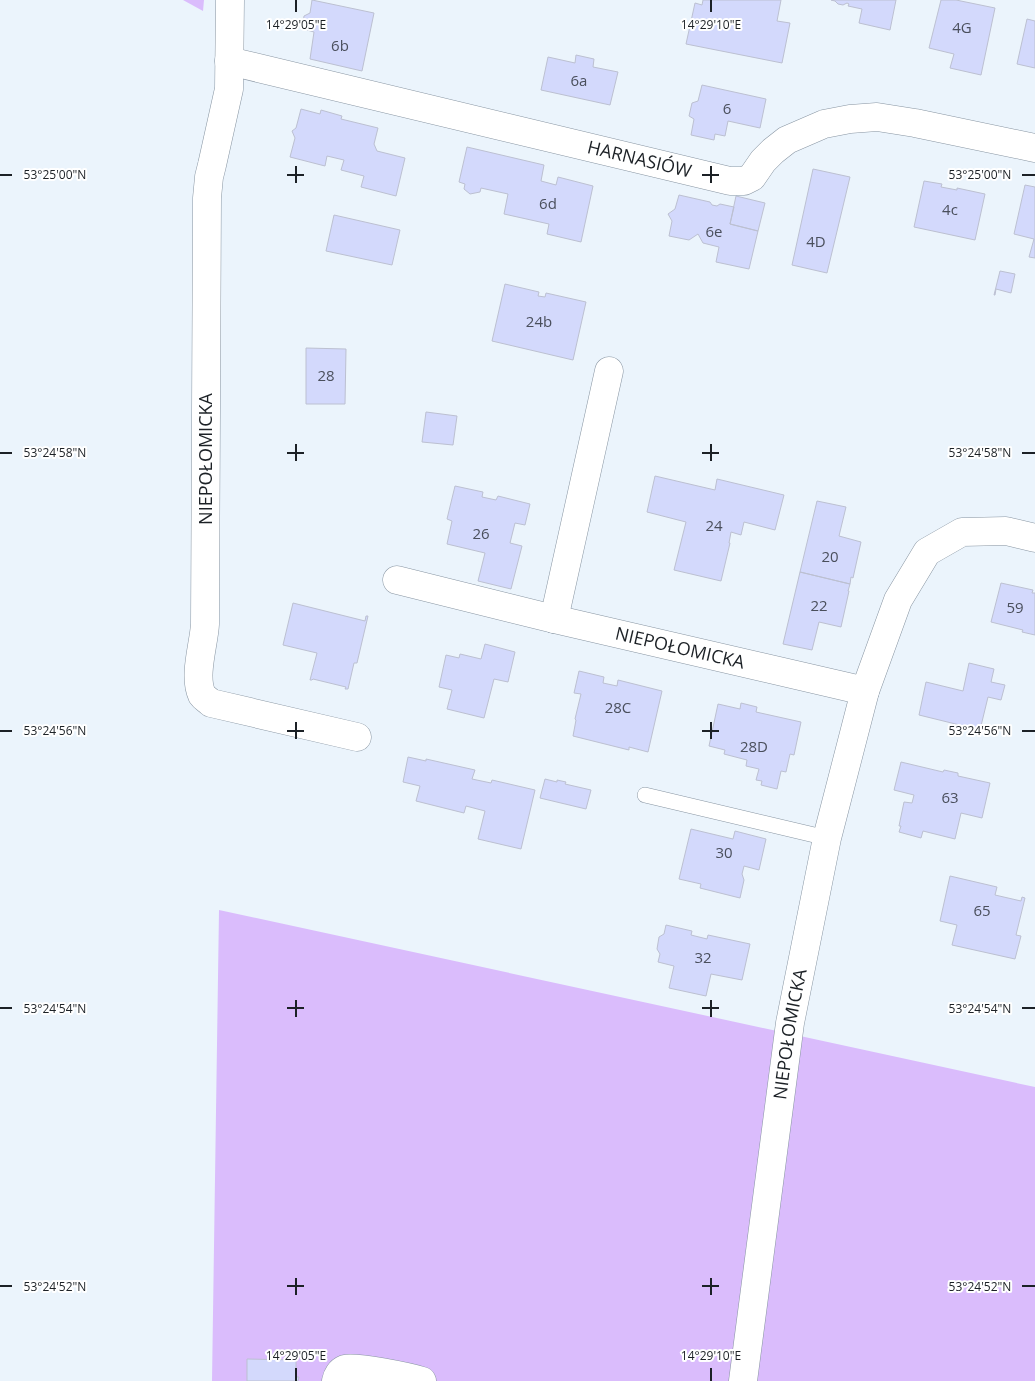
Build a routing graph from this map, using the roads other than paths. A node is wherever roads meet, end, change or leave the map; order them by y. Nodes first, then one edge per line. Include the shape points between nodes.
1 (230, 0) edge
2 (229, 62) junction
3 (1035, 148) edge
4 (609, 371) dead end
5 (1035, 538) edge
6 (397, 580) dead end
7 (554, 619) junction
8 (864, 691) junction
9 (357, 737) dead end
10 (645, 795) dead end
11 (827, 838) junction
12 (336, 1381) edge
13 (422, 1381) edge
14 (743, 1381) edge

1 - 2 street, NIEPOŁOMICKA
2 - 3 street, HARNASIÓW via 730,181 752,176 763,160 786,140 824,124 850,119 877,117 915,122
2 - 9 street, NIEPOŁOMICKA via 229,89 208,177 205,624 199,686 203,697 211,703
4 - 7 street
5 - 8 street, NIEPOŁOMICKA via 1006,531 962,532 927,552 898,600
6 - 7 street, NIEPOŁOMICKA
7 - 8 street, NIEPOŁOMICKA
8 - 11 street, NIEPOŁOMICKA
10 - 11 lane
11 - 14 street, NIEPOŁOMICKA via 790,1023
12 - 13 street via 342,1371 352,1369

